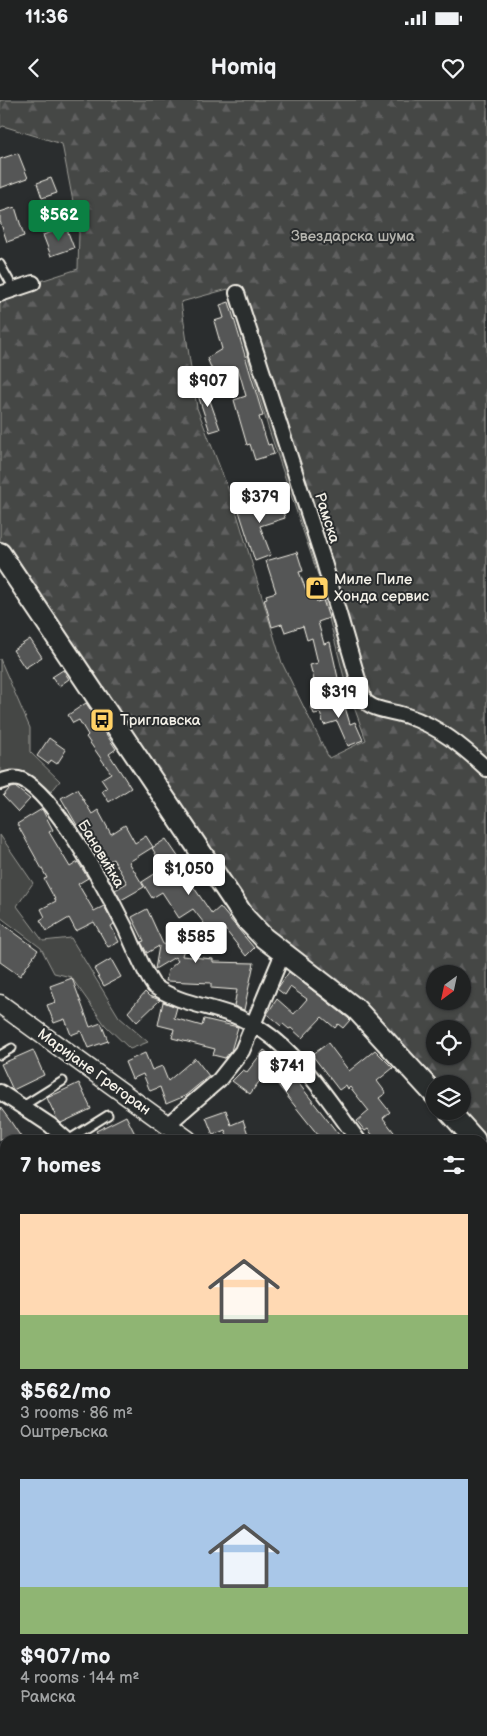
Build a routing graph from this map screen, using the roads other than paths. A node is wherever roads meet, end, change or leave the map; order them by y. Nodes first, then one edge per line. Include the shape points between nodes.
1 (0, 264) edge
2 (33, 283) dead end
3 (14, 289) junction
4 (236, 293) dead end
5 (0, 294) edge
6 (0, 553) edge
7 (487, 769) edge
8 (0, 782) edge
9 (283, 953) junction
10 (0, 1004) edge
11 (254, 1025) junction
12 (12, 1048) dead end
13 (0, 1055) edge
14 (64, 1081) dead end
15 (426, 1085) edge
16 (0, 1092) edge
17 (23, 1106) junction
18 (108, 1115) dead end
19 (457, 1120) edge
20 (168, 1125) junction
21 (61, 1135) edge
22 (76, 1135) edge
23 (181, 1135) edge
24 (354, 1135) edge
25 (471, 1135) edge

1 - 3 lane
2 - 3 street
3 - 5 street
4 - 7 street, Рамска via 323,559 363,697 370,706 406,716 437,730 454,740
6 - 9 main road via 238,909
8 - 11 street, Бановићка via 12,778 26,782 58,816 95,875 154,986 164,993
9 - 11 street
9 - 15 main road via 325,982 356,1009
10 - 20 street, Маријане Грегоран
11 - 20 street via 242,1051 220,1080
11 - 24 street, Бановићка via 295,1059
12 - 13 lane
14 - 17 lane
16 - 17 street
17 - 21 street
18 - 22 lane
19 - 25 main road
20 - 23 street, Маријане Грегоран

